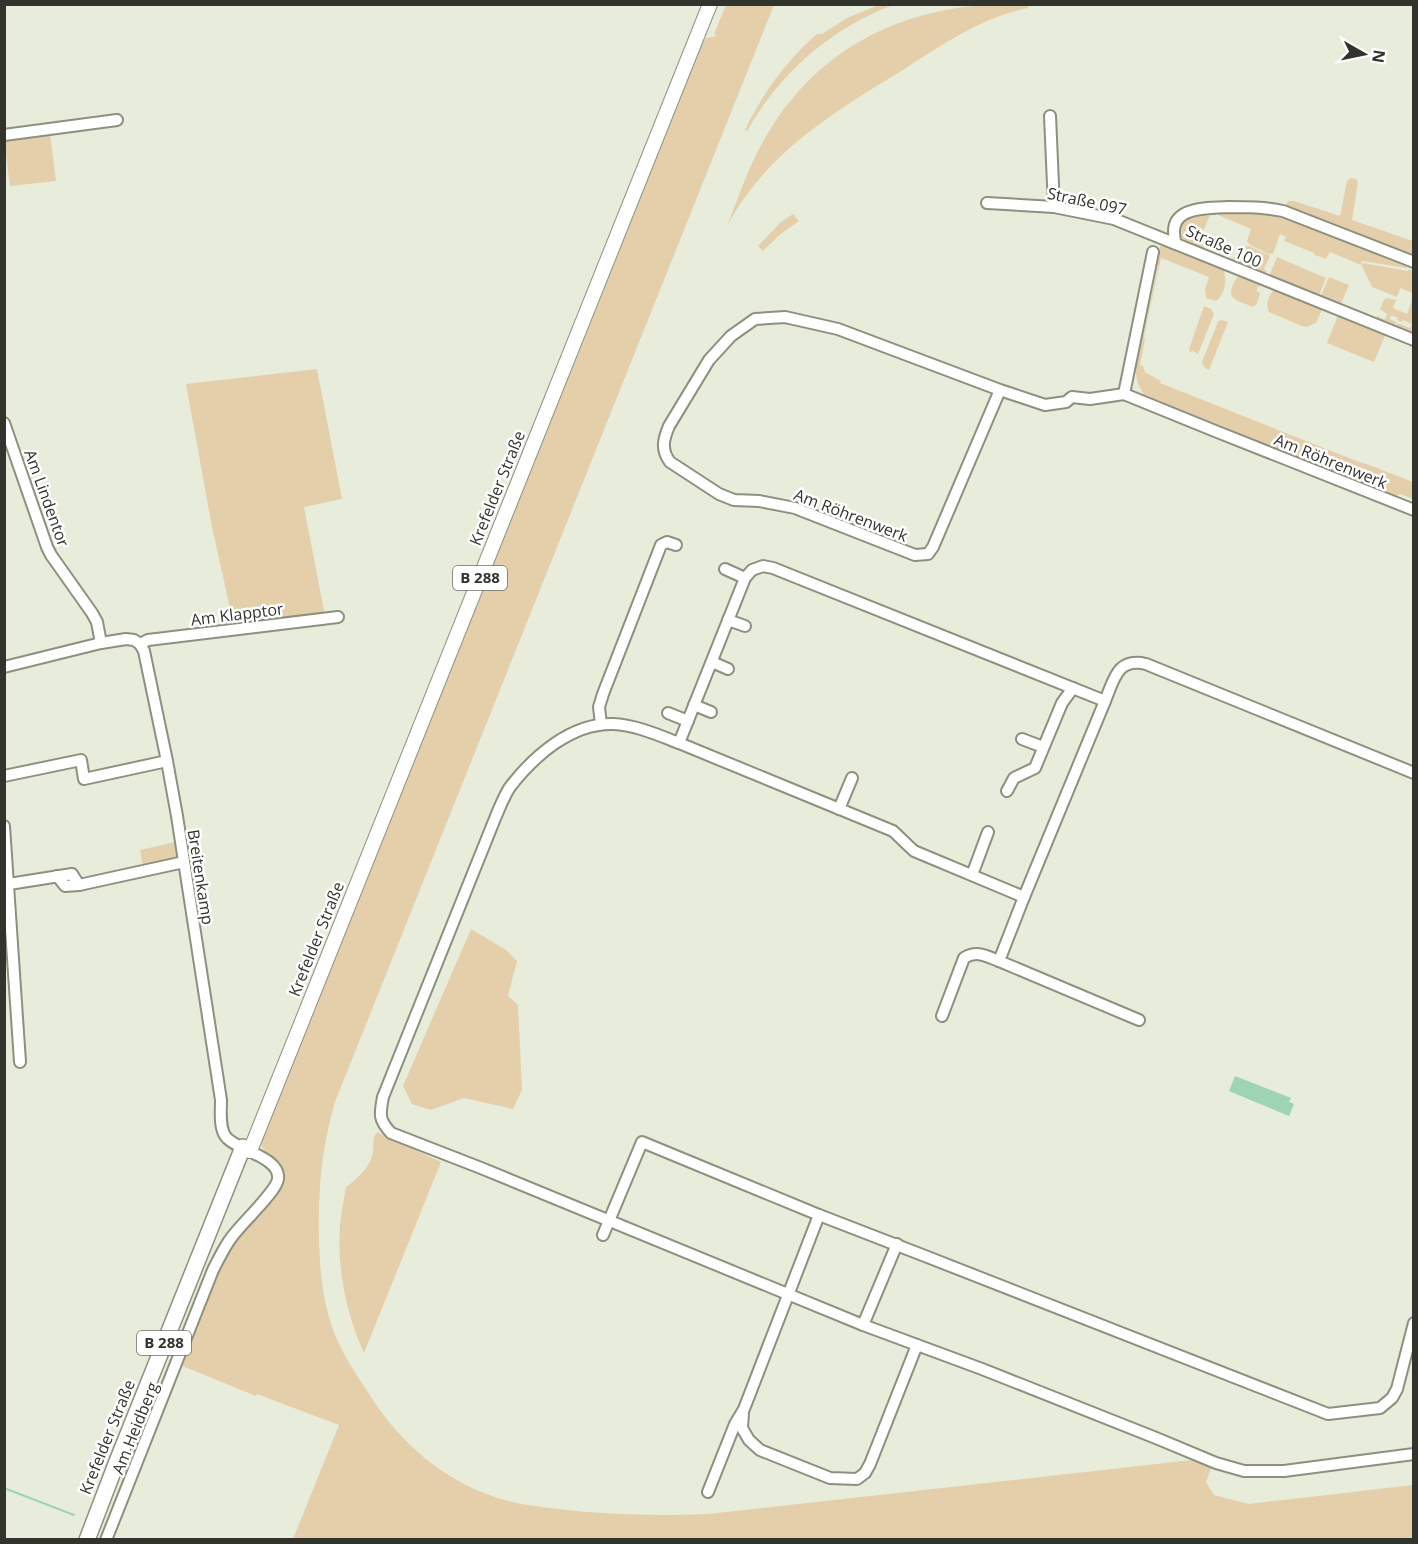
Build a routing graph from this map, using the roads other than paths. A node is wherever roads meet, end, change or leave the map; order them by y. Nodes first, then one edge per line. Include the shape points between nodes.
1 (700, 4) edge
2 (710, 4) edge
3 (1050, 116) dead end
4 (117, 120) dead end
5 (4, 135) edge
6 (987, 203) dead end
7 (1054, 207) junction
8 (1176, 244) junction
9 (1153, 252) dead end
10 (1413, 262) edge
11 (1413, 340) edge
12 (1000, 390) junction
13 (1124, 394) junction
14 (4, 423) edge
15 (1413, 510) edge
16 (675, 545) dead end
17 (725, 569) dead end
18 (745, 578) junction
19 (338, 617) dead end
20 (728, 620) junction
21 (745, 626) dead end
22 (100, 643) junction
23 (140, 644) junction
24 (712, 662) junction
25 (4, 667) edge
26 (728, 669) dead end
27 (1073, 688) junction
28 (603, 694) junction
29 (616, 694) dead end
30 (1104, 701) junction
31 (694, 705) junction
32 (711, 712) dead end
33 (668, 713) dead end
34 (688, 721) junction
35 (601, 724) junction
36 (1022, 739) dead end
37 (679, 743) junction
38 (1044, 747) junction
39 (167, 761) junction
40 (1413, 772) edge
41 (4, 776) edge
42 (852, 778) dead end
43 (1007, 791) dead end
44 (839, 808) junction
45 (4, 826) edge
46 (988, 832) dead end
47 (184, 862) junction
48 (972, 875) junction
49 (7, 884) edge
50 (1024, 897) junction
51 (999, 961) junction
52 (4, 1014) edge
53 (17, 1016) junction
54 (942, 1016) dead end
55 (1139, 1020) dead end
56 (20, 1062) dead end
57 (247, 1149) junction
58 (819, 1215) junction
59 (609, 1220) junction
60 (603, 1235) dead end
61 (897, 1244) junction
62 (788, 1294) junction
63 (1413, 1323) edge
64 (863, 1325) junction
65 (917, 1345) junction
66 (744, 1409) junction
67 (1413, 1454) edge
68 (708, 1492) dead end
69 (87, 1539) edge
70 (96, 1539) edge
71 (106, 1539) edge

1 - 57 main road, Krefelder Straße / B 288
2 - 57 main road, Krefelder Straße / B 288
3 - 7 street
4 - 5 street
6 - 7 street, Straße 097
7 - 8 street, Straße 097 via 1114,219
8 - 10 street, Straße 100 via 1174,227 1189,210 1262,207 1283,211
8 - 11 street, Straße 100
9 - 13 street
12 - 12 street, Am Röhrenwerk via 838,329 785,317 755,320 731,336 709,360 669,426 664,438 665,455 719,494 734,500 795,508 915,555 928,554
12 - 13 street, Am Röhrenwerk via 1046,405 1066,402 1072,397 1090,399
13 - 15 street, Am Röhrenwerk
14 - 22 street, Am Lindentor via 47,547 92,613
16 - 28 street via 661,545
17 - 18 street
18 - 20 street
18 - 27 street via 763,566 773,568
19 - 23 street, Am Klapptor
20 - 21 street
20 - 24 street
22 - 23 street via 126,639
22 - 25 street
23 - 39 street, Breitenkamp
24 - 26 street
24 - 31 street
27 - 30 street
27 - 38 street via 1062,703
28 - 29 street
28 - 35 street via 599,708
30 - 40 street via 1125,664 1146,664
30 - 50 street
31 - 32 street
31 - 34 street
33 - 34 street
34 - 37 street
35 - 37 street via 634,727
35 - 59 street via 579,730 555,744 530,764 509,789 380,1111 383,1124 391,1132
36 - 38 street
37 - 44 street
38 - 43 street via 1035,768 1014,778
39 - 41 street via 84,779 81,760
39 - 47 street, Breitenkamp
42 - 44 street
44 - 48 street via 893,831 915,851
45 - 49 street
46 - 48 street
47 - 49 street via 79,885 72,873
47 - 57 street, Breitenkamp via 222,1128 231,1142
48 - 50 street
49 - 53 street
50 - 51 street
51 - 54 street via 979,953 964,958
51 - 55 street
52 - 53 street
53 - 56 street
57 - 69 highway, Krefelder Straße / B 288
57 - 70 highway, Krefelder Straße / B 288
57 - 71 street, Am Heidberg via 275,1169 276,1186 229,1240 213,1270
58 - 59 street via 642,1142
58 - 61 street
58 - 62 street
59 - 60 street
59 - 62 street
61 - 63 street via 1328,1414 1380,1408 1392,1398
61 - 64 street
62 - 64 street
62 - 66 street
64 - 65 street
65 - 66 street via 870,1464 857,1479 830,1479 760,1450 742,1428
65 - 67 street via 1244,1471 1284,1471
66 - 68 street

